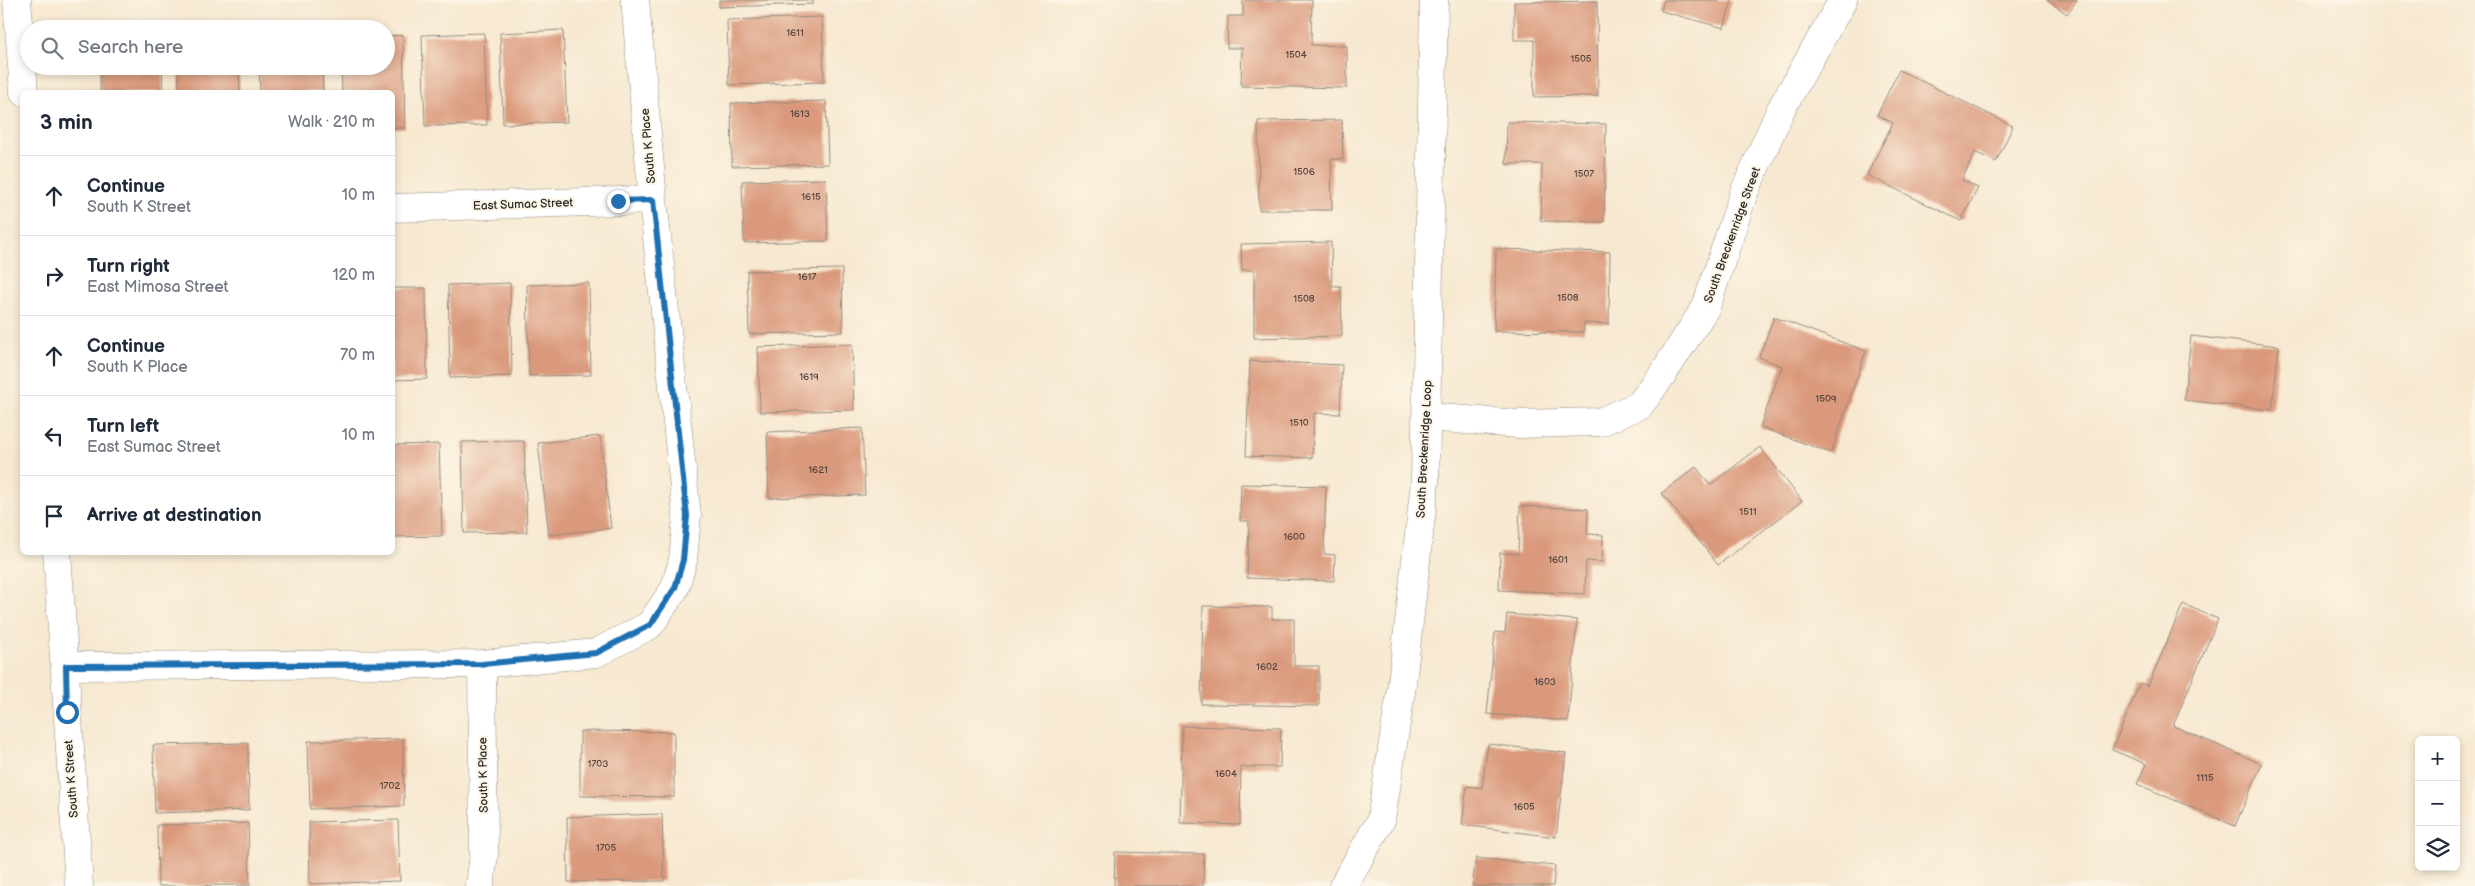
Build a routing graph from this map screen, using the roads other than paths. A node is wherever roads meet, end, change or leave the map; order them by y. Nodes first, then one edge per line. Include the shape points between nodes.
1 (17, 0) edge
2 (636, 0) edge
3 (1434, 0) edge
4 (1843, 0) edge
5 (20, 39) edge
6 (23, 75) edge
7 (24, 90) edge
8 (653, 200) junction
9 (395, 208) edge
10 (1428, 417) junction
11 (57, 555) edge
12 (482, 664) junction
13 (66, 666) junction
14 (79, 886) edge
15 (480, 886) edge
16 (1343, 886) edge

1 - 5 street
2 - 8 street, South K Place
3 - 10 street, South Breckenridge Loop
4 - 10 street, South Breckenridge Street via 1777,118 1744,195 1706,307 1640,405 1600,422 1518,424
6 - 7 street
8 - 9 street, East Sumac Street
8 - 12 street, South K Place via 687,516 683,560 675,588 650,625 596,653
10 - 16 street, South Breckenridge Loop via 1425,482 1401,692 1381,820
11 - 13 street, South K Street
12 - 13 street, South K Place
12 - 15 street, South K Place via 484,854
13 - 14 street, South K Street

